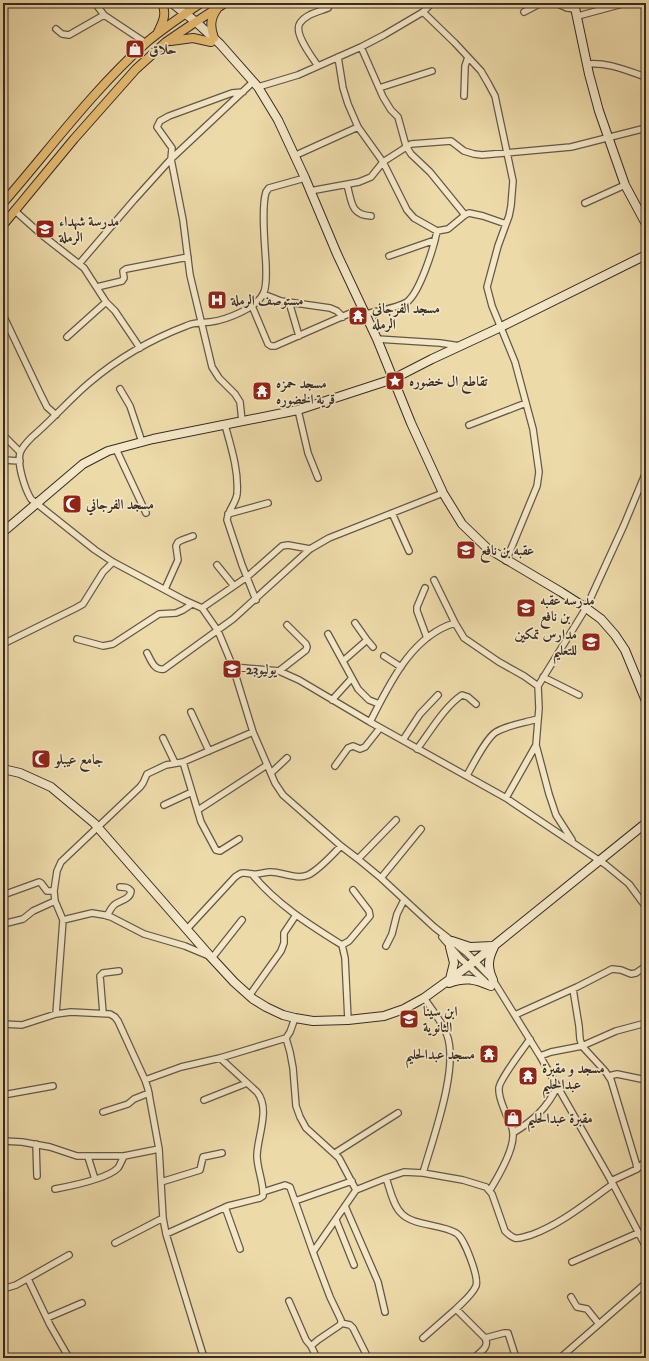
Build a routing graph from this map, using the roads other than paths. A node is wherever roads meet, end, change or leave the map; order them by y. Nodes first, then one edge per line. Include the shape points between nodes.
1 (95, 3) edge
2 (163, 3) edge
3 (172, 3) edge
4 (201, 3) edge
5 (225, 3) edge
6 (432, 3) edge
7 (542, 3) edge
8 (556, 3) edge
9 (626, 3) edge
10 (218, 8) junction
11 (328, 8) dead end
12 (576, 10) edge
13 (423, 12) junction
14 (524, 12) dead end
15 (104, 15) junction
16 (183, 15) junction
17 (193, 23) junction
18 (56, 29) dead end
19 (158, 34) junction
20 (213, 40) junction
21 (166, 42) junction
22 (146, 44) junction
23 (361, 47) junction
24 (338, 57) junction
25 (468, 57) junction
26 (588, 64) junction
27 (318, 66) junction
28 (432, 71) dead end
29 (646, 77) edge
30 (256, 84) junction
31 (379, 88) junction
32 (243, 92) junction
33 (464, 96) dead end
34 (358, 127) junction
35 (646, 128) edge
36 (608, 139) junction
37 (406, 146) junction
38 (508, 153) junction
39 (294, 156) junction
40 (171, 159) junction
41 (383, 162) junction
42 (305, 178) junction
43 (347, 185) junction
44 (625, 185) junction
45 (310, 191) junction
46 (3, 203) edge
47 (585, 203) dead end
48 (14, 210) junction
49 (464, 215) junction
50 (371, 216) dead end
51 (506, 224) junction
52 (646, 224) edge
53 (3, 225) edge
54 (437, 231) junction
55 (435, 240) junction
56 (646, 255) edge
57 (389, 256) dead end
58 (188, 257) junction
59 (79, 264) junction
60 (97, 287) junction
61 (263, 294) junction
62 (106, 302) junction
63 (289, 302) junction
64 (252, 306) junction
65 (364, 311) junction
66 (3, 315) edge
67 (343, 316) junction
68 (202, 322) junction
69 (501, 327) junction
70 (299, 336) junction
71 (67, 337) dead end
72 (377, 340) junction
73 (461, 346) junction
74 (140, 348) junction
75 (393, 379) junction
76 (120, 389) dead end
77 (526, 403) junction
78 (298, 410) junction
79 (56, 415) junction
80 (242, 421) junction
81 (225, 425) junction
82 (469, 425) dead end
83 (3, 436) edge
84 (142, 442) junction
85 (116, 449) junction
86 (20, 452) junction
87 (3, 460) edge
88 (20, 461) junction
89 (646, 472) edge
90 (318, 478) dead end
91 (443, 493) junction
92 (36, 503) junction
93 (268, 503) dead end
94 (146, 513) dead end
95 (392, 513) junction
96 (228, 514) junction
97 (3, 532) edge
98 (193, 536) dead end
99 (310, 549) junction
100 (409, 551) dead end
101 (506, 561) junction
102 (113, 562) junction
103 (217, 565) dead end
104 (646, 566) edge
105 (646, 572) edge
106 (247, 576) junction
107 (434, 580) dead end
108 (234, 586) junction
109 (424, 588) dead end
110 (165, 590) junction
111 (256, 600) junction
112 (192, 604) junction
113 (202, 608) junction
114 (586, 608) junction
115 (355, 623) dead end
116 (455, 623) junction
117 (287, 625) dead end
118 (218, 631) junction
119 (328, 634) dead end
120 (427, 638) junction
121 (77, 639) dead end
122 (367, 640) junction
123 (3, 644) edge
124 (373, 647) dead end
125 (147, 653) dead end
126 (384, 656) dead end
127 (343, 661) junction
128 (233, 667) junction
129 (402, 667) junction
130 (279, 671) junction
131 (543, 677) junction
132 (352, 678) junction
133 (538, 686) junction
134 (438, 695) dead end
135 (579, 695) dead end
136 (332, 700) junction
137 (646, 701) edge
138 (379, 704) junction
139 (476, 704) dead end
140 (191, 712) dead end
141 (537, 719) junction
142 (370, 722) junction
143 (380, 728) junction
144 (253, 732) junction
145 (163, 738) dead end
146 (403, 740) junction
147 (536, 745) junction
148 (417, 749) junction
149 (210, 751) junction
150 (287, 758) dead end
151 (183, 762) junction
152 (175, 763) junction
153 (267, 765) junction
154 (335, 766) dead end
155 (3, 769) edge
156 (271, 773) junction
157 (467, 775) junction
158 (192, 792) junction
159 (506, 798) junction
160 (164, 805) dead end
161 (198, 810) junction
162 (396, 820) dead end
163 (646, 823) edge
164 (98, 827) junction
165 (421, 829) dead end
166 (239, 839) dead end
167 (573, 842) junction
168 (341, 846) junction
169 (358, 859) junction
170 (601, 860) junction
171 (252, 874) junction
172 (381, 878) junction
173 (120, 887) dead end
174 (353, 890) dead end
175 (54, 891) junction
176 (3, 895) edge
177 (404, 900) junction
178 (55, 901) junction
179 (646, 907) edge
180 (296, 915) junction
181 (107, 916) junction
182 (63, 920) junction
183 (242, 920) dead end
184 (3, 924) edge
185 (187, 929) junction
186 (451, 944) junction
187 (342, 945) junction
188 (495, 945) junction
189 (386, 946) dead end
190 (211, 957) junction
191 (472, 963) junction
192 (646, 966) edge
193 (118, 971) dead end
194 (450, 979) junction
195 (492, 983) junction
196 (442, 985) junction
197 (573, 988) junction
198 (249, 996) junction
199 (424, 998) junction
200 (102, 1013) junction
201 (56, 1014) junction
202 (515, 1015) junction
203 (295, 1018) junction
204 (348, 1020) junction
205 (646, 1023) edge
206 (3, 1024) edge
207 (286, 1038) junction
208 (530, 1039) junction
209 (582, 1046) junction
210 (540, 1056) junction
211 (220, 1058) junction
212 (609, 1076) junction
213 (145, 1080) junction
214 (646, 1080) edge
215 (247, 1083) junction
216 (53, 1086) dead end
217 (557, 1087) junction
218 (149, 1094) junction
219 (3, 1095) edge
220 (204, 1100) dead end
221 (103, 1112) dead end
222 (398, 1113) dead end
223 (513, 1133) junction
224 (3, 1141) edge
225 (36, 1144) junction
226 (159, 1149) junction
227 (222, 1153) dead end
228 (335, 1153) junction
229 (88, 1156) junction
230 (124, 1156) junction
231 (646, 1162) edge
232 (637, 1169) junction
233 (423, 1173) junction
234 (37, 1176) dead end
235 (386, 1178) junction
236 (95, 1179) junction
237 (352, 1181) junction
238 (161, 1182) junction
239 (612, 1183) junction
240 (55, 1189) dead end
241 (356, 1190) junction
242 (490, 1190) junction
243 (263, 1192) junction
244 (295, 1201) junction
245 (345, 1206) junction
246 (225, 1207) junction
247 (163, 1218) junction
248 (336, 1220) junction
249 (638, 1233) junction
250 (166, 1234) junction
251 (115, 1243) dead end
252 (646, 1247) edge
253 (240, 1249) dead end
254 (313, 1252) junction
255 (69, 1256) dead end
256 (572, 1262) dead end
257 (354, 1265) dead end
258 (28, 1279) junction
259 (646, 1283) edge
260 (3, 1289) edge
261 (571, 1298) dead end
262 (289, 1302) dead end
263 (82, 1303) dead end
264 (456, 1309) junction
265 (386, 1312) dead end
266 (47, 1318) junction
267 (341, 1323) junction
268 (599, 1324) junction
269 (423, 1338) dead end
270 (485, 1338) junction
271 (311, 1346) junction
272 (69, 1358) edge
273 (204, 1358) edge
274 (317, 1358) edge
275 (368, 1358) edge
276 (474, 1358) edge
277 (516, 1358) edge
278 (560, 1358) edge

1 - 15 street
2 - 16 street
2 - 19 main road via 164,20
3 - 16 street
4 - 16 main road
5 - 10 main road
6 - 13 street
7 - 14 street
8 - 12 street
9 - 12 street
10 - 17 main road
10 - 20 main road via 211,22
11 - 27 street via 309,15 298,27 299,36
12 - 26 street
13 - 23 street
13 - 25 street
15 - 18 street via 69,35 64,35
15 - 22 street
16 - 17 street
16 - 19 main road
17 - 20 street
17 - 21 main road
19 - 22 main road
20 - 21 main road via 184,38
20 - 30 street
21 - 48 main road via 136,69
22 - 46 main road via 97,92
23 - 24 street
23 - 31 street
24 - 27 street
24 - 34 street via 343,88
25 - 33 street via 465,66
25 - 38 street via 481,71 495,96
26 - 29 street via 606,65
26 - 36 street
27 - 30 street via 281,81
28 - 31 street
30 - 32 street
30 - 39 street via 278,120
31 - 37 street via 391,110 398,117
32 - 40 street
32 - 40 street via 232,93 160,121 157,127 172,147
34 - 39 street
34 - 41 street
35 - 36 street
36 - 38 street via 571,148
36 - 44 street
37 - 38 street via 414,143 451,142 474,154
37 - 41 street
37 - 49 street
38 - 51 street via 513,188
39 - 42 street
40 - 58 street
40 - 59 street
41 - 43 street via 366,180
41 - 54 street via 410,215
42 - 45 street
42 - 61 street via 269,188 266,192 266,272
43 - 45 street
43 - 50 street via 354,209 360,214
44 - 47 street
44 - 52 street
45 - 65 street
48 - 53 main road
48 - 59 street
49 - 51 street via 474,214
49 - 54 street via 450,228
51 - 69 street via 487,287
54 - 55 street
55 - 57 street
55 - 65 street via 419,283 409,300 403,304
56 - 69 street
58 - 60 street via 126,269 122,281
58 - 68 street
59 - 60 street
60 - 62 street
61 - 63 street
61 - 64 street
62 - 71 street
62 - 74 street
63 - 67 street via 330,308
63 - 70 street
64 - 68 street via 223,319
64 - 70 street via 270,346
65 - 67 street
65 - 72 street
66 - 79 street via 41,395
67 - 70 street
68 - 74 street via 188,325
68 - 80 street via 212,367 240,402
69 - 73 street
69 - 77 street via 515,362
72 - 73 street
72 - 75 street
73 - 75 street
74 - 79 street via 91,381
75 - 78 street
75 - 91 street
76 - 84 street via 130,406
77 - 82 street
77 - 101 street via 539,472 537,486
78 - 80 street
78 - 90 street via 308,453
79 - 86 street
80 - 81 street
81 - 84 street
81 - 96 street via 237,480 237,496
83 - 86 street
84 - 85 street
85 - 92 street via 83,464
85 - 94 street
86 - 88 street
87 - 88 street
88 - 92 street via 27,492
89 - 114 street
91 - 95 street
91 - 101 street via 462,524 487,548
92 - 97 street
92 - 102 street
93 - 96 street
95 - 99 street via 329,538
95 - 100 street
96 - 106 street via 229,530
98 - 110 street via 178,542 178,560
99 - 106 street via 282,546
99 - 111 street
101 - 114 street
102 - 110 street
102 - 123 street via 103,572 83,604
103 - 108 street
104 - 105 street
106 - 108 street
106 - 111 street
107 - 116 street
108 - 113 street
109 - 120 street via 416,607
110 - 112 street
111 - 118 street
112 - 113 street
112 - 121 street via 176,613 159,614 113,644 103,646
113 - 118 street
114 - 131 street
114 - 137 street via 601,619 625,650
115 - 122 street
116 - 120 street
116 - 133 street via 464,638 474,646
117 - 130 street via 307,647
118 - 125 street via 164,669 156,668
118 - 128 street
119 - 127 street
120 - 129 street
122 - 124 street
122 - 127 street
126 - 129 street
127 - 132 street
128 - 130 street
128 - 144 street
129 - 138 street
130 - 136 street
131 - 133 street
131 - 135 street
132 - 136 street
132 - 138 street via 369,700
133 - 141 street
134 - 146 street via 420,714
136 - 142 street
138 - 142 street
139 - 148 street via 462,695 458,698
140 - 149 street
141 - 147 street
141 - 157 street via 506,727 495,733
142 - 143 street
143 - 146 street
143 - 154 street via 365,747 348,748
144 - 149 street
144 - 153 street
145 - 152 street
146 - 148 street
147 - 159 street
147 - 167 street via 556,814
148 - 157 street
149 - 151 street
150 - 156 street
151 - 152 street
151 - 158 street
152 - 164 street via 147,774 143,783
153 - 156 street
153 - 161 street
155 - 164 street via 20,773 51,787
156 - 168 street via 283,795
157 - 159 street
158 - 160 street
158 - 161 street
159 - 167 street
161 - 166 street via 201,822 216,850 220,851
162 - 169 street
163 - 170 street
164 - 175 street via 61,862
164 - 185 street
165 - 172 street
167 - 170 street
168 - 169 street
168 - 171 street via 304,876 269,872
169 - 172 street
170 - 179 street via 629,884
170 - 188 street
171 - 180 street
171 - 185 street via 241,872 235,877
172 - 177 street
173 - 181 street via 126,887 132,892 131,895 113,906
174 - 187 street via 370,916 349,941
175 - 176 street via 47,891 39,882
175 - 178 street
177 - 186 street
177 - 189 street
178 - 182 street
178 - 184 street via 33,911 23,919
180 - 187 street
180 - 198 street via 284,933 281,950
181 - 182 street via 92,913
181 - 190 street via 144,934
182 - 201 street
183 - 190 street
185 - 190 street
186 - 188 street via 470,947
186 - 191 street
186 - 194 street via 454,963
187 - 204 street via 346,958
188 - 191 street
188 - 195 street via 488,964
190 - 198 street
191 - 194 street
191 - 195 street
192 - 197 street via 631,974 612,969
193 - 200 street via 103,973 100,976
194 - 196 street
195 - 196 street via 468,978
195 - 202 street
196 - 199 street
197 - 202 street
197 - 209 street
198 - 203 street via 266,1007
199 - 204 street via 384,1016
199 - 233 street via 447,1034 451,1052 449,1077
200 - 201 street
200 - 213 street via 110,1014 118,1021
201 - 206 street via 28,1023
202 - 208 street
203 - 204 street via 313,1021
203 - 207 street
205 - 209 street via 616,1031
207 - 211 street
207 - 228 street via 293,1068 296,1106 300,1117 306,1128
208 - 210 street
208 - 223 street via 499,1087
209 - 210 street
209 - 212 street
210 - 217 street
211 - 213 street via 181,1067
211 - 215 street
212 - 214 street via 617,1074
212 - 232 street
213 - 218 street
215 - 220 street
215 - 243 street via 259,1094 262,1103 263,1120 257,1164
216 - 219 street
217 - 223 street via 544,1109
217 - 239 street
218 - 221 street
218 - 226 street
222 - 228 street
223 - 242 street via 512,1146
224 - 225 street
225 - 229 street via 77,1156
225 - 234 street
226 - 230 street
226 - 238 street
227 - 238 street via 202,1157 200,1170
228 - 237 street
229 - 230 street
229 - 236 street
230 - 236 street via 115,1170
231 - 232 street
232 - 239 street
233 - 235 street via 404,1172
233 - 242 street via 463,1180
235 - 241 street
235 - 264 street via 401,1214 455,1232 462,1239 477,1281 474,1290
236 - 240 street
237 - 241 street
237 - 244 street
238 - 247 street
239 - 242 street via 547,1229 516,1238 505,1231
239 - 249 street
241 - 245 street
243 - 244 street via 288,1185
243 - 246 street via 260,1198
244 - 254 street
245 - 248 street
245 - 265 street via 378,1282
246 - 250 street
246 - 253 street
247 - 250 street
247 - 251 street
248 - 254 street
248 - 257 street
249 - 252 street
249 - 256 street
250 - 273 street
254 - 267 street
255 - 258 street
258 - 260 street
258 - 266 street
259 - 268 street
261 - 268 street via 577,1306 587,1309
262 - 271 street
263 - 266 street
264 - 269 street
264 - 270 street
266 - 272 street
267 - 271 street
267 - 275 street via 353,1328
268 - 278 street
270 - 276 street via 486,1346
270 - 277 street via 508,1333
271 - 274 street

